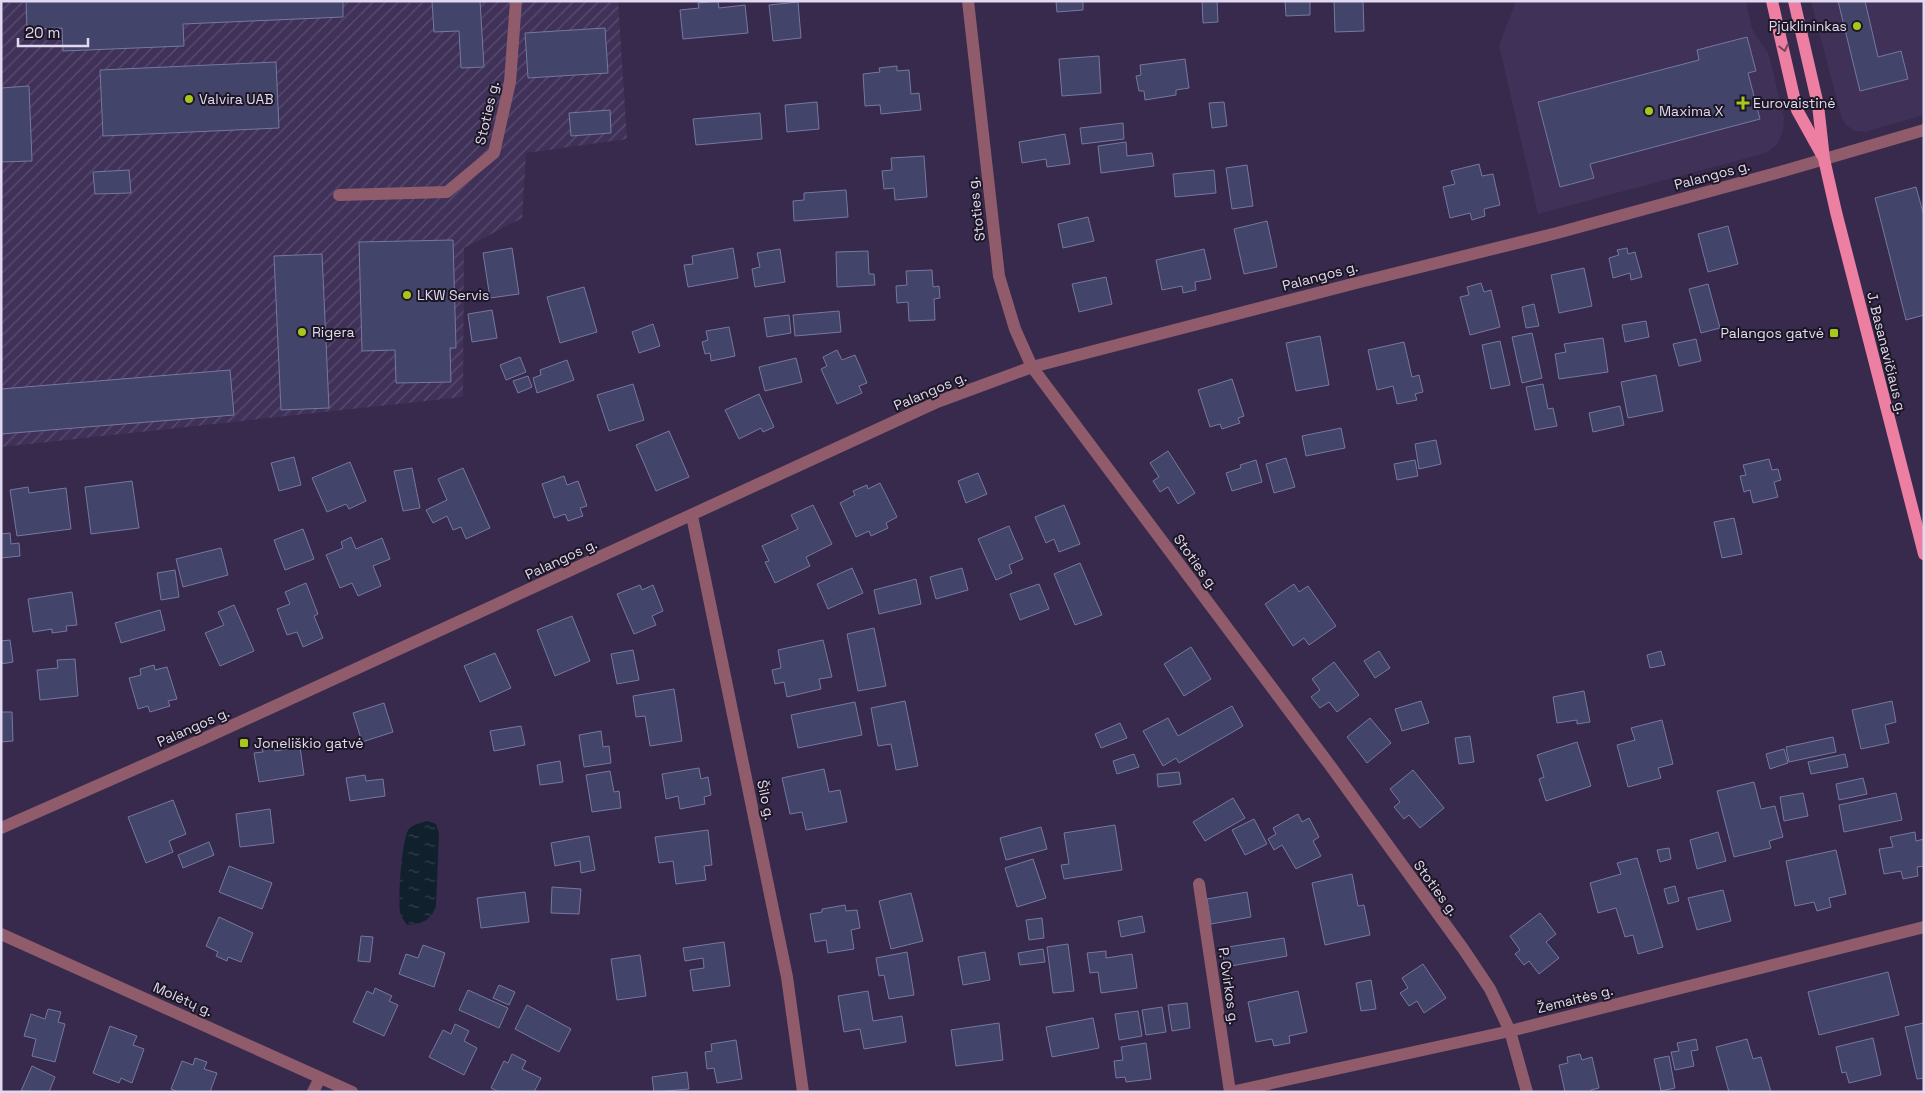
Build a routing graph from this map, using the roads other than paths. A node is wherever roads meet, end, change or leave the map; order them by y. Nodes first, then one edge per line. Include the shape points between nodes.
1 (516, 1) edge
2 (968, 1) edge
3 (1772, 1) edge
4 (1794, 1) edge
5 (1924, 130) edge
6 (1824, 159) junction
7 (339, 195) dead end
8 (1032, 367) junction
9 (692, 516) junction
10 (1924, 554) edge
11 (1, 828) edge
12 (1199, 884) dead end
13 (1924, 927) edge
14 (1, 934) edge
15 (1510, 1031) junction
16 (320, 1078) junction
17 (313, 1092) edge
18 (352, 1092) edge
19 (803, 1092) edge
20 (1230, 1092) edge
21 (1527, 1092) edge

1 - 7 street, Stoties g. via 510,82 494,153 447,192
2 - 8 street, Stoties g. via 999,276 1015,329
3 -> 6 main road, J. Basanavičiaus g. via 1798,110
4 - 6 main road, J. Basanavičiaus g. via 1818,106
5 - 6 street, Palangos g.
6 - 8 street, Palangos g. via 1566,230
6 - 10 main road, J. Basanavičiaus g.
8 - 9 street, Palangos g. via 937,402
8 - 15 street, Stoties g. via 1464,950 1490,990
9 - 11 street, Palangos g.
9 - 19 street, Šilo g. via 787,977
12 - 20 street, P. Cvirkos g.
13 - 15 street, Žemaitės g.
14 - 16 street, Molėtų g.
15 - 20 street, Žemaitės g.
15 - 21 street, Stoties g.
16 - 17 street
16 - 18 street, Molėtų g.

